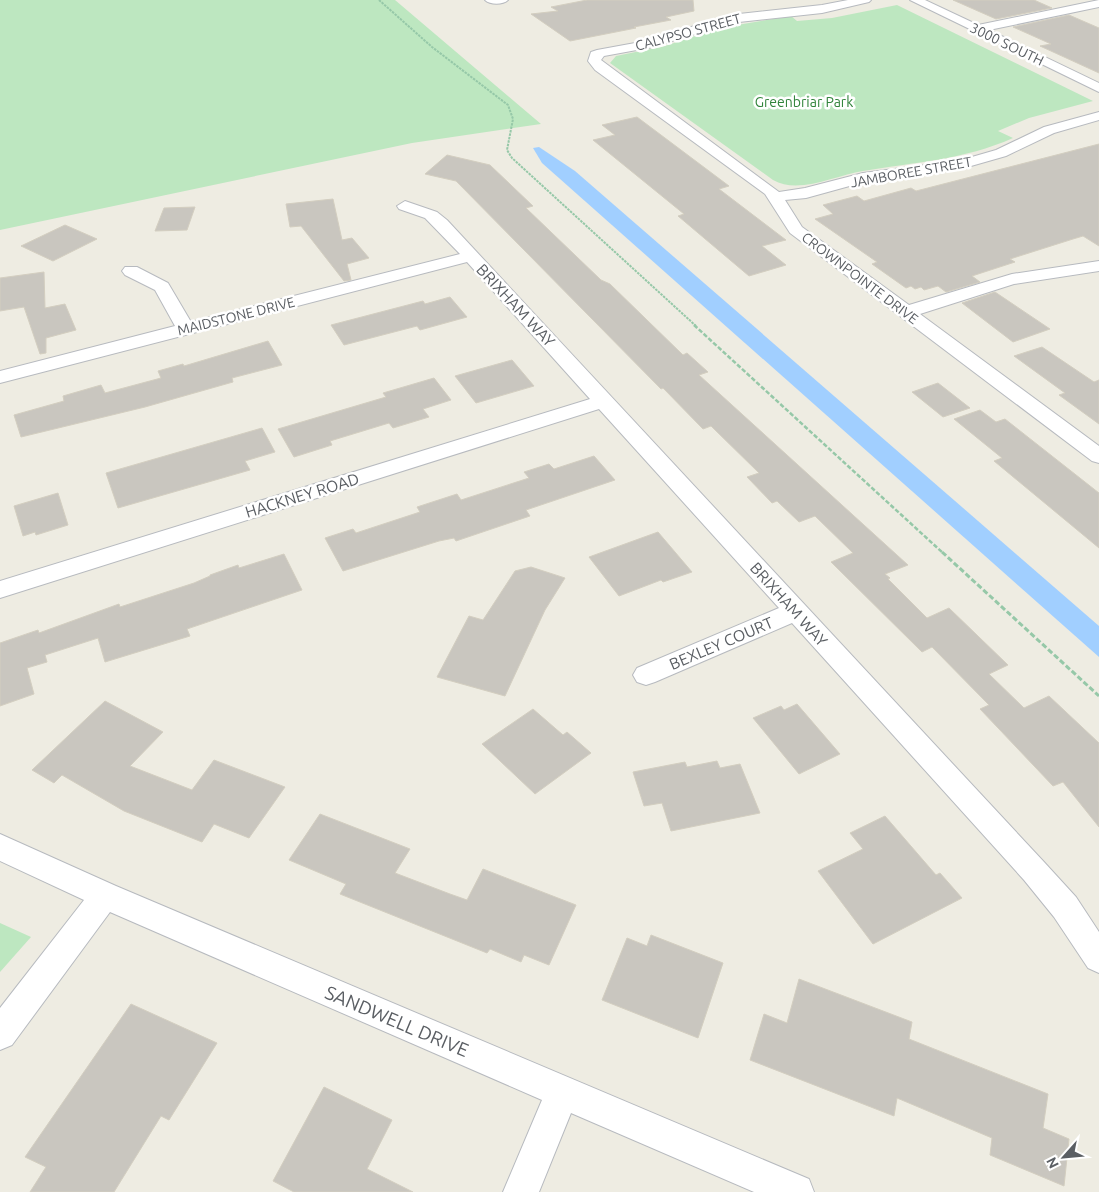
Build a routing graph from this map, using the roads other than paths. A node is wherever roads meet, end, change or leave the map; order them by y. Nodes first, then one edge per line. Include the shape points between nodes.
1 (865, 0) edge
2 (916, 0) edge
3 (1099, 3) edge
4 (1099, 15) edge
5 (1044, 28) dead end
6 (977, 29) junction
7 (1017, 34) dead end
8 (996, 39) junction
9 (601, 53) joint
10 (1099, 88) edge
11 (1099, 116) edge
12 (776, 197) junction
13 (405, 206) dead end
14 (471, 256) junction
15 (1099, 266) edge
16 (131, 271) dead end
17 (906, 312) junction
18 (186, 329) junction
19 (0, 377) edge
20 (604, 401) junction
21 (1098, 454) edge
22 (0, 590) edge
23 (796, 611) junction
24 (646, 675) dead end
25 (0, 847) edge
26 (105, 896) junction
27 (1099, 958) edge
28 (0, 1034) edge
29 (563, 1092) junction
30 (521, 1192) edge
31 (796, 1192) edge

1 - 9 street, CALYPSO STREET via 822,9 730,20 649,44
2 - 6 street, 3000 SOUTH
3 - 6 street
4 - 5 street
6 - 8 street, 3000 SOUTH
7 - 8 street
8 - 10 street, 3000 SOUTH
9 - 12 street, CROWNPOINTE DRIVE via 594,61 600,67
11 - 12 street, JAMBOREE STREET via 1049,130 1001,153 959,165 863,178
12 - 17 street, CROWNPOINTE DRIVE via 796,230
13 - 14 street, BRIXHAM WAY via 437,219
14 - 18 street, MAIDSTONE DRIVE
14 - 20 street, BRIXHAM WAY
15 - 17 street via 1012,279
16 - 18 street via 162,287
17 - 21 street, CROWNPOINTE DRIVE
18 - 19 street, MAIDSTONE DRIVE
20 - 22 street, HACKNEY ROAD
20 - 23 street, BRIXHAM WAY
23 - 24 street, BEXLEY COURT
23 - 27 street, BRIXHAM WAY via 1034,871 1065,907
25 - 26 street, SANDWELL DRIVE
26 - 28 street
26 - 29 street, SANDWELL DRIVE
29 - 30 street
29 - 31 street, SANDWELL DRIVE

